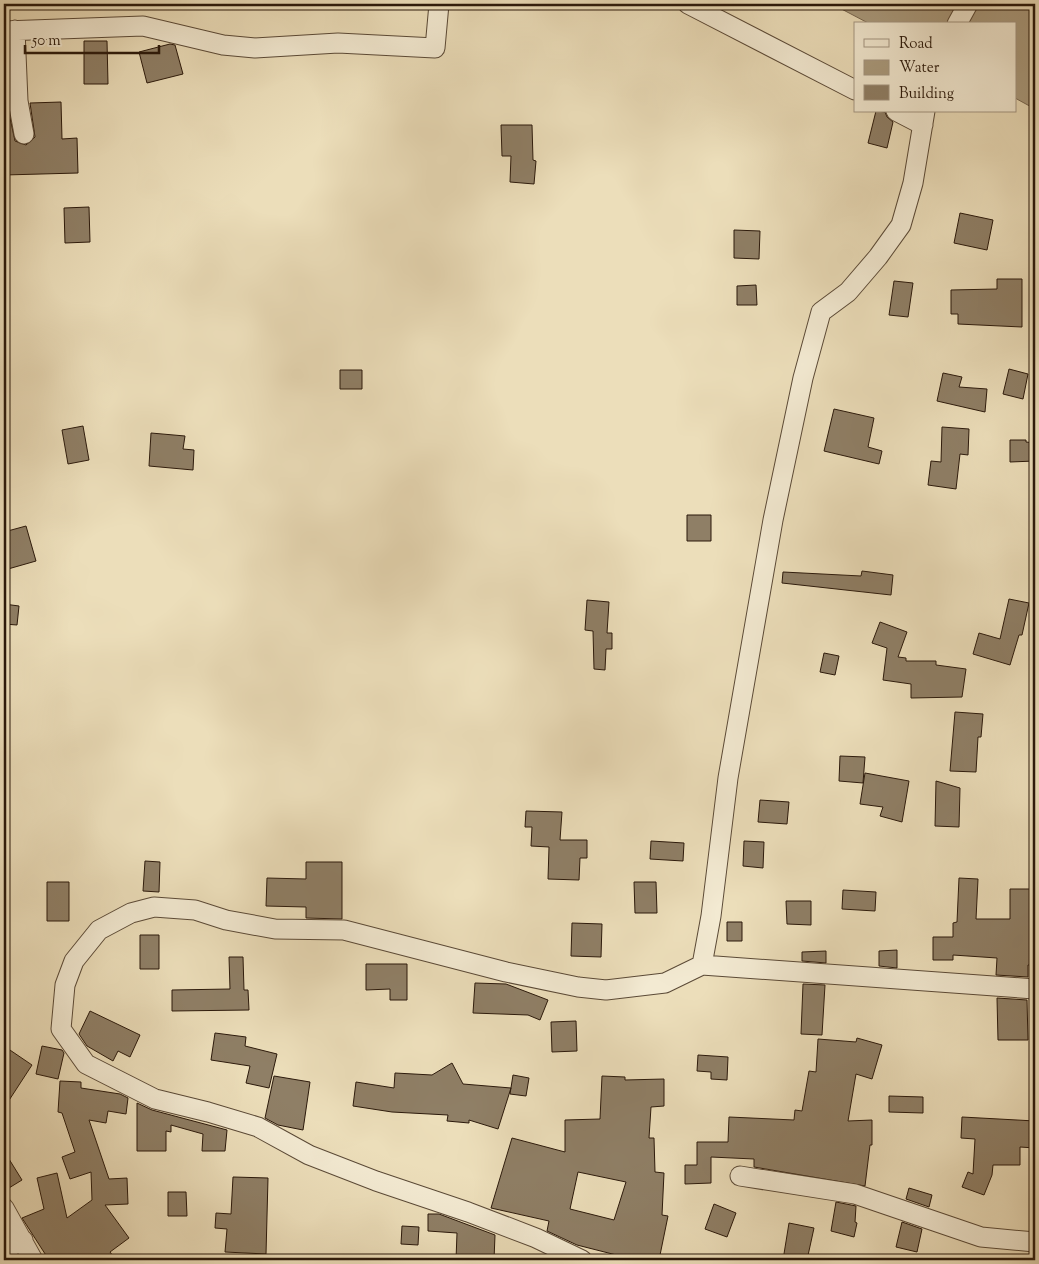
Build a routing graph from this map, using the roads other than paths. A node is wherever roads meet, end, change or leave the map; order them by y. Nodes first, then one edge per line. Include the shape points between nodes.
1 (439, 4) edge
2 (688, 4) edge
3 (968, 4) edge
4 (958, 22) edge
5 (9, 31) edge
6 (854, 89) edge
7 (900, 112) edge
8 (924, 118) edge
9 (24, 134) dead end
10 (702, 965) junction
11 (1035, 989) edge
12 (740, 1176) dead end
13 (4, 1208) edge
14 (23, 1240) junction
15 (1035, 1242) edge
16 (4, 1250) edge
17 (33, 1260) edge
18 (582, 1260) edge

1 - 5 street via 434,48 338,43 255,48 223,45 143,26
2 - 6 street
3 - 4 street
5 - 9 street
7 - 8 street
8 - 10 street via 913,184 901,225 848,292 821,312 803,378 773,520 728,778
10 - 11 street
10 - 18 street via 665,983 606,990 506,972 344,930 275,928 226,920 195,910 154,907 130,913 99,930 74,961 65,985 60,1029 86,1064 155,1099 258,1127 309,1155 536,1238
12 - 15 street via 855,1194 981,1237
13 - 14 street
14 - 16 street
14 - 17 street

